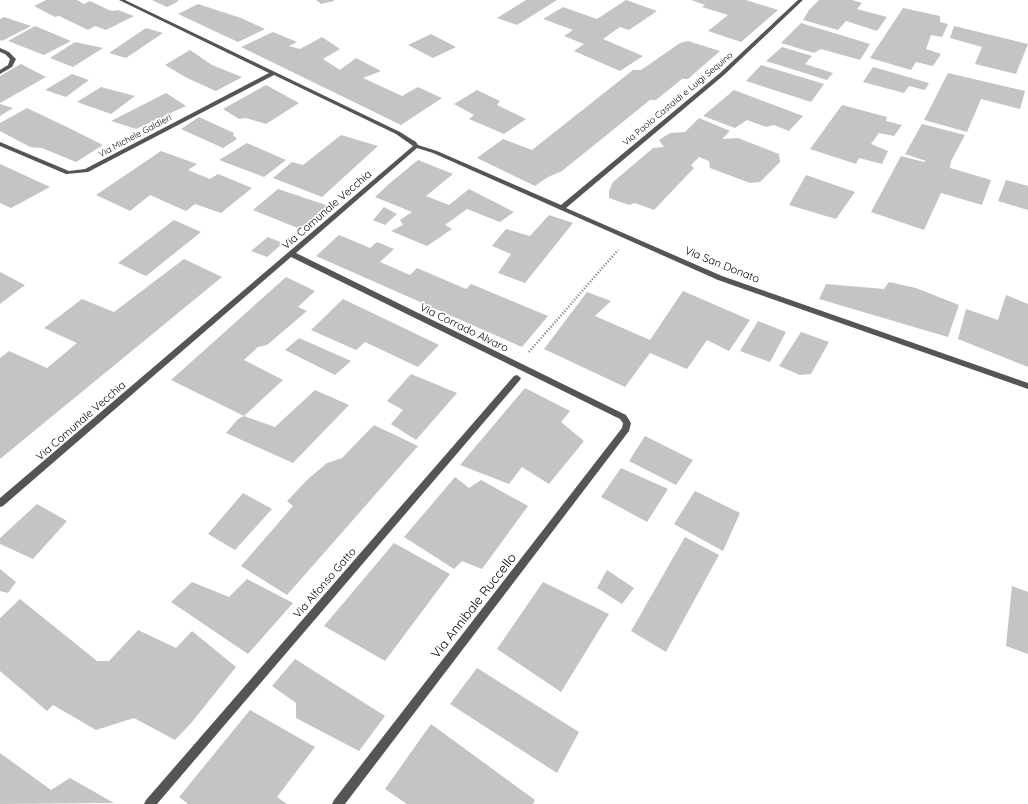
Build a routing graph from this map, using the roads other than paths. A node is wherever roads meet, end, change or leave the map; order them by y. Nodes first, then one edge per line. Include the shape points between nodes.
1 (121, 0) edge
2 (801, 0) edge
3 (0, 50) edge
4 (0, 72) edge
5 (274, 72) junction
6 (0, 144) edge
7 (416, 146) junction
8 (563, 207) junction
9 (291, 254) junction
10 (517, 378) dead end
11 (1028, 386) edge
12 (626, 423) joint
13 (0, 503) edge
14 (150, 804) edge
15 (338, 804) edge

1 - 5 street
2 - 8 street, Via Paolo Castaldi e Luigi Sequino via 722,74
3 - 4 street via 12,59 10,66
5 - 6 street, Via Michele Galdieri via 86,171 68,173
5 - 7 street via 398,133
7 - 8 street, Via San Donato
7 - 9 street, Via Comunale Vecchia
8 - 11 street, Via San Donato via 720,278
9 - 12 street, Via Corrado Alvaro via 623,418
9 - 13 street, Via Comunale Vecchia
10 - 14 street, Via Alfonso Gatto
12 - 15 street, Via Annibale Ruccello via 626,429

